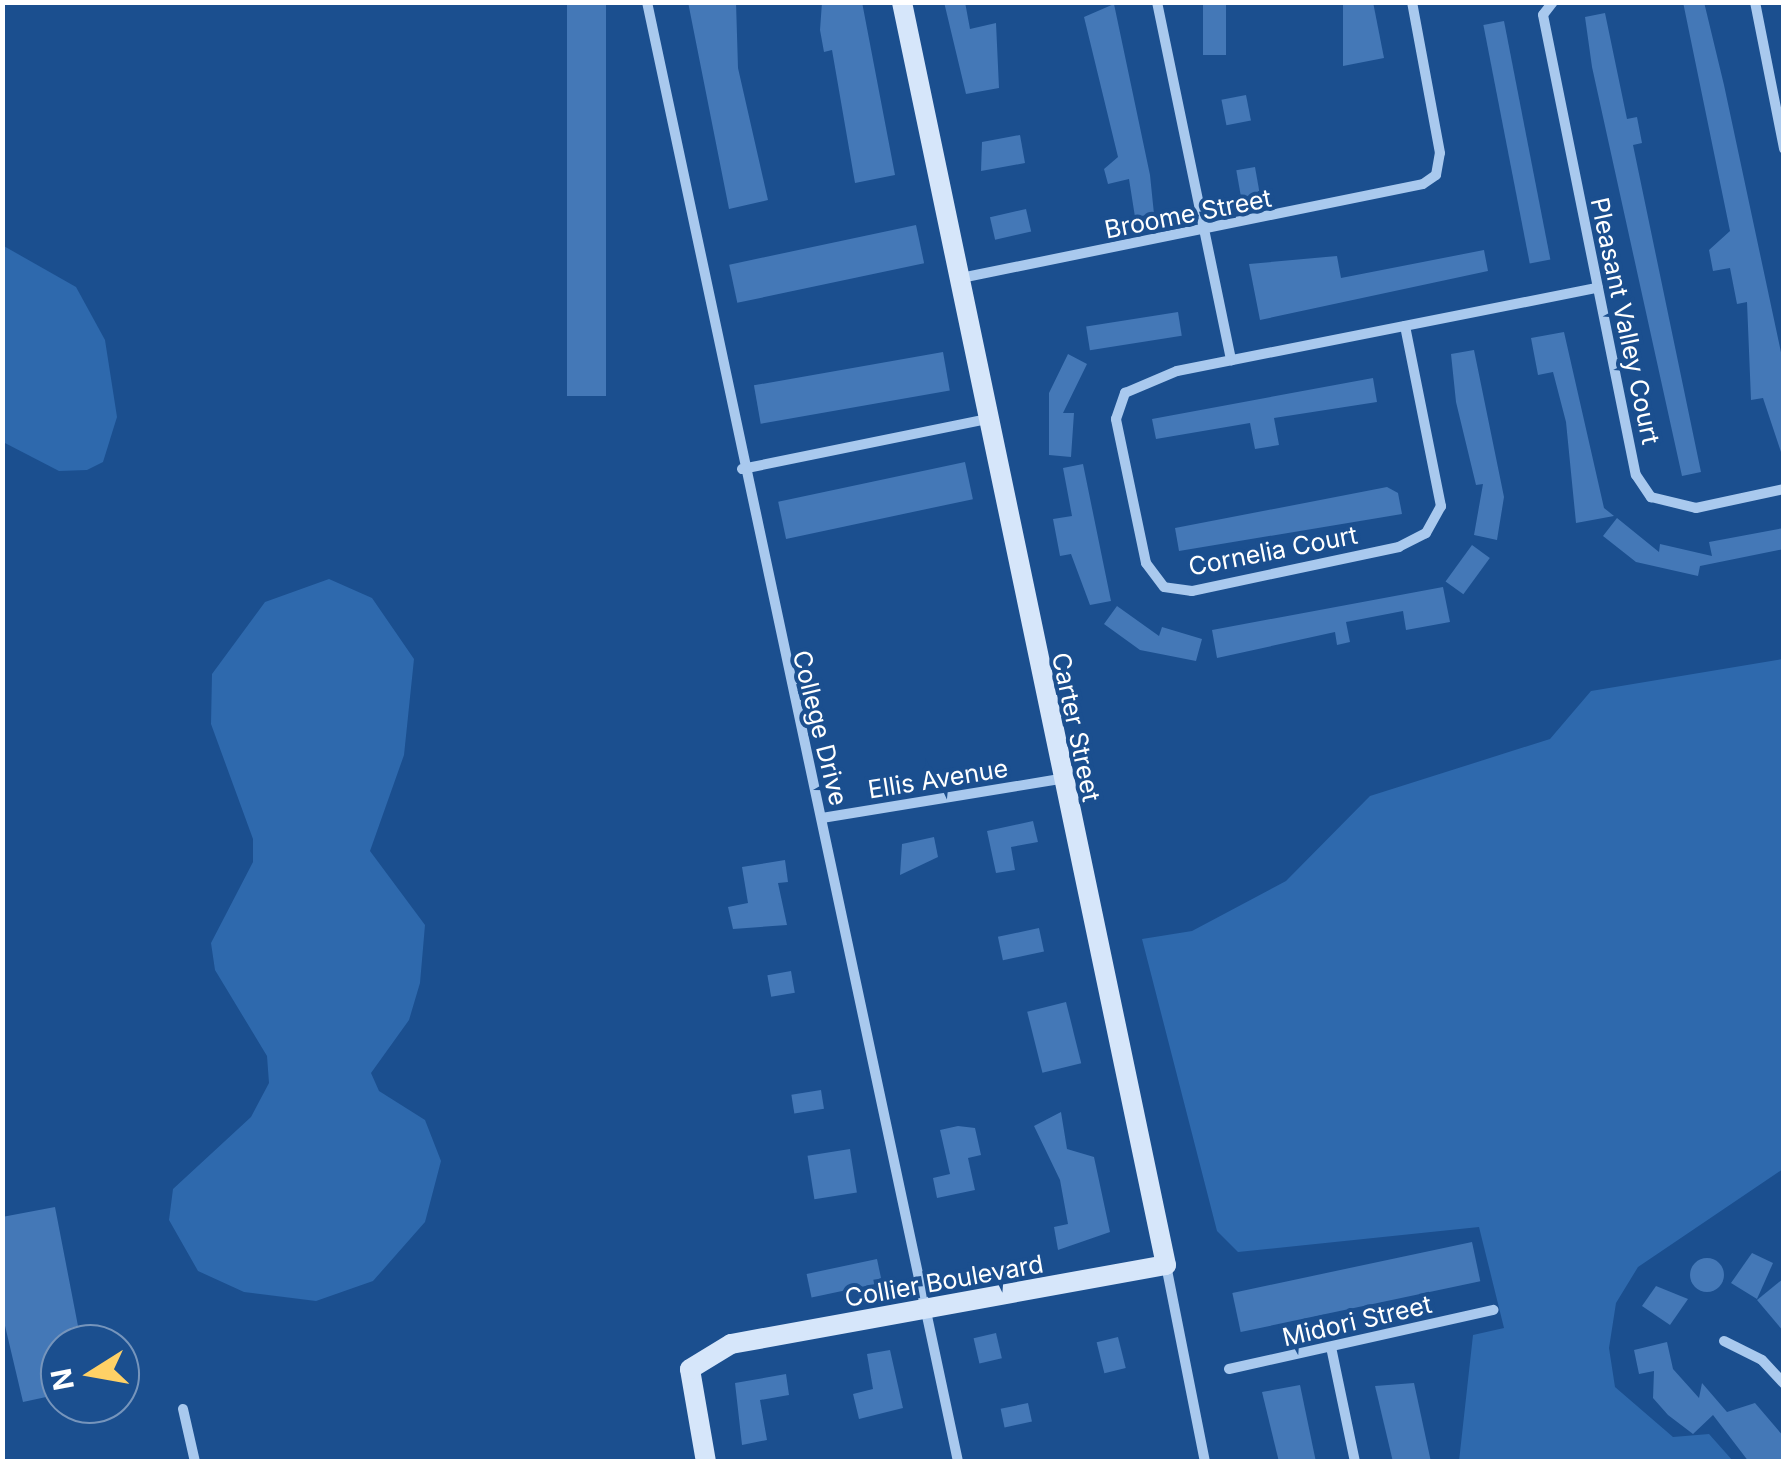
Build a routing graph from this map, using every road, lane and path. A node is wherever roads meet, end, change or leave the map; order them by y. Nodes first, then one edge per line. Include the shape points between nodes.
1 (647, 2) edge
2 (902, 2) edge
3 (1157, 2) edge
4 (1412, 2) edge
5 (1552, 2) edge
6 (1755, 2) edge
7 (1784, 149) edge
8 (1206, 232) junction
9 (960, 279) junction
10 (1598, 288) junction
11 (1406, 326) junction
12 (1231, 360) junction
13 (988, 419) junction
14 (742, 469) junction
15 (1784, 489) edge
16 (1060, 778) junction
17 (822, 818) junction
18 (1166, 1265) junction
19 (1494, 1310) dead end
20 (924, 1311) junction
21 (1724, 1342) dead end
22 (1331, 1347) junction
23 (1230, 1370) dead end
24 (1784, 1384) edge
25 (183, 1409) dead end
26 (196, 1462) edge
27 (706, 1462) edge
28 (958, 1462) edge
29 (1206, 1462) edge
30 (1355, 1462) edge

1 - 14 street, College Drive
2 - 9 street, Carter Street
3 - 8 street
4 - 8 street, Broome Street via 1440,154 1436,175 1424,184
5 - 10 street, Pleasant Valley Court via 1542,15
6 - 7 street
8 - 9 street, Broome Street
8 - 12 street
9 - 13 street, Carter Street
10 - 11 street, Cornelia Court
10 - 15 street, Pleasant Valley Court via 1636,476 1651,496 1696,508
11 - 12 street, Cornelia Court
11 - 12 street, Cornelia Court via 1441,506 1426,532 1400,547 1192,591 1164,588 1146,563 1116,418 1126,393 1148,378
13 - 14 street
13 - 16 street, Carter Street
14 - 17 street, College Drive
16 - 17 street, Ellis Avenue
16 - 18 street, Carter Street
17 - 20 street, College Drive
18 - 20 street, Collier Boulevard
18 - 29 street, Carter Street
19 - 22 street, Midori Street
20 - 27 street, Collier Boulevard via 731,1344 690,1369
20 - 28 street, College Drive
21 - 24 street via 1762,1360
22 - 23 street, Midori Street
22 - 30 street
25 - 26 street

